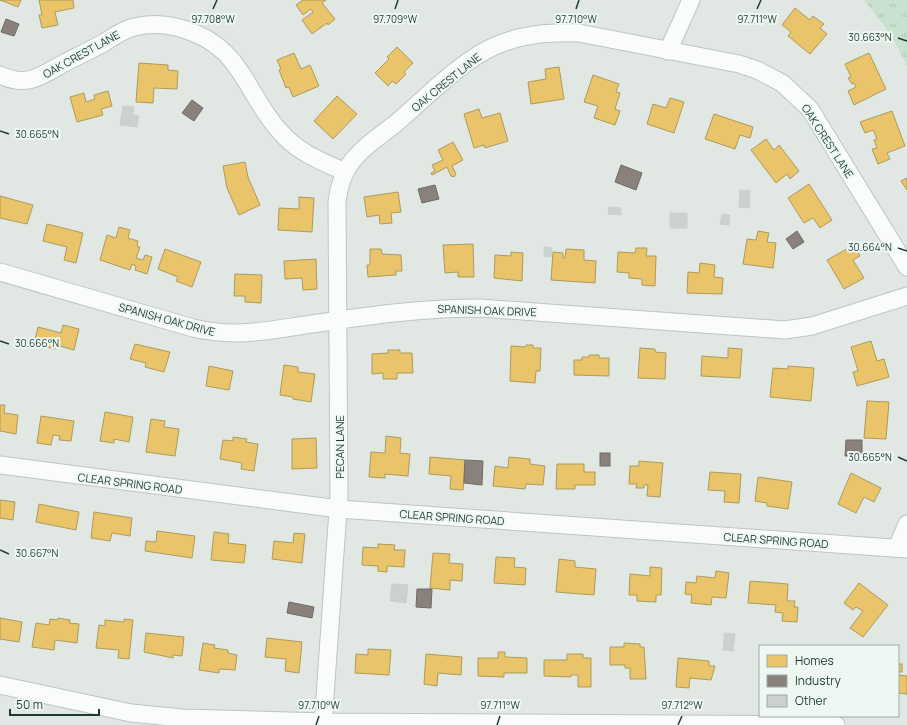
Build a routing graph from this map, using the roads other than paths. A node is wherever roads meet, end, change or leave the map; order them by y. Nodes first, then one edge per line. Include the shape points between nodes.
1 (691, 0) edge
2 (668, 51) junction
3 (0, 75) edge
4 (345, 172) junction
5 (907, 267) edge
6 (0, 272) edge
7 (907, 296) edge
8 (338, 320) junction
9 (0, 465) edge
10 (339, 509) junction
11 (907, 524) edge
12 (902, 549) edge
13 (0, 685) edge
14 (323, 723) edge
15 (723, 724) edge
16 (747, 724) edge
17 (836, 725) edge

1 - 2 street
2 - 4 street, OAK CREST LANE via 578,33 543,33 515,38 468,62 360,154
2 - 5 street, OAK CREST LANE via 739,64 757,70 782,83 797,95 816,117
3 - 4 street, OAK CREST LANE via 19,81 37,78 134,27 157,25 190,30 210,40 231,58 273,123 285,137 305,154
4 - 8 street, PECAN LANE via 338,187 337,201
6 - 8 street, SPANISH OAK DRIVE via 213,332 243,334
7 - 8 street, SPANISH OAK DRIVE via 812,326 785,330 480,308 425,309
8 - 10 street, PECAN LANE
9 - 10 street, CLEAR SPRING ROAD
10 - 12 street, CLEAR SPRING ROAD
10 - 14 street, PECAN LANE
11 - 12 street
13 - 14 street via 149,715
14 - 15 street
15 - 16 street
16 - 17 street

